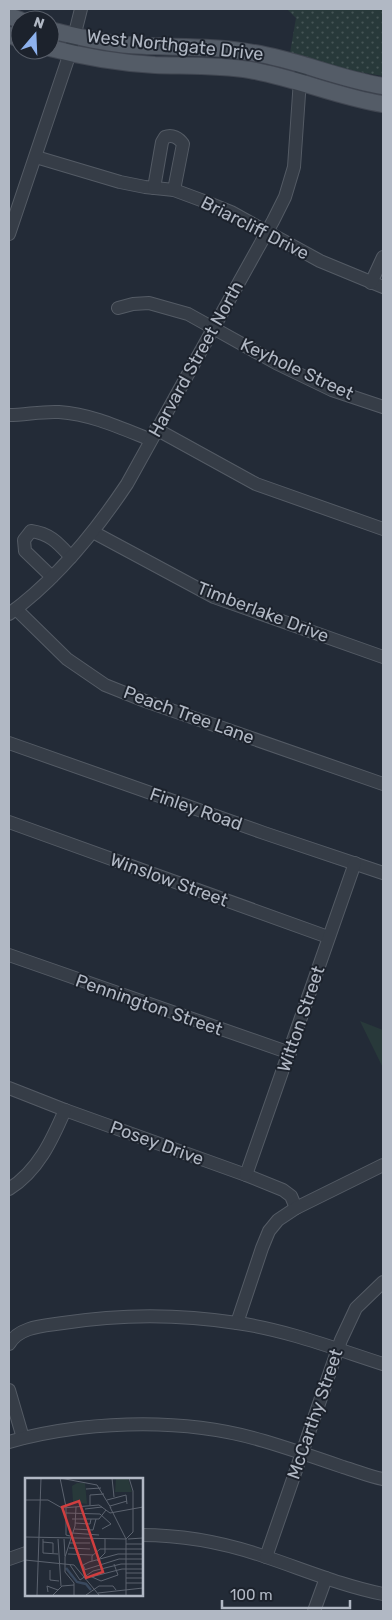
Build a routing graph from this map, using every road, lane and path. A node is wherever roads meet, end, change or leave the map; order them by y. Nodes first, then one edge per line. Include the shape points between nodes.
1 (81, 9) edge
2 (60, 32) edge
3 (76, 36) junction
4 (60, 50) edge
5 (70, 53) junction
6 (301, 65) junction
7 (299, 82) junction
8 (383, 86) edge
9 (383, 104) edge
10 (36, 157) junction
11 (154, 188) junction
12 (174, 190) junction
13 (268, 231) junction
14 (9, 234) edge
15 (383, 257) edge
16 (377, 285) edge
17 (118, 308) dead end
18 (213, 327) junction
19 (383, 407) edge
20 (9, 415) edge
21 (153, 434) junction
22 (383, 529) edge
23 (94, 532) junction
24 (71, 557) junction
25 (52, 577) junction
26 (12, 612) edge
27 (383, 657) edge
28 (9, 743) edge
29 (383, 784) edge
30 (9, 822) edge
31 (355, 863) junction
32 (383, 873) edge
33 (328, 936) junction
34 (9, 955) edge
35 (290, 1054) junction
36 (9, 1088) edge
37 (65, 1110) junction
38 (383, 1165) edge
39 (246, 1174) junction
40 (9, 1189) edge
41 (296, 1208) junction
42 (383, 1282) edge
43 (238, 1323) junction
44 (9, 1344) edge
45 (338, 1349) junction
46 (383, 1364) edge
47 (9, 1390) edge
48 (23, 1438) junction
49 (9, 1442) edge
50 (302, 1453) junction
51 (383, 1480) edge
52 (142, 1535) edge
53 (25, 1553) edge
54 (266, 1557) junction
55 (9, 1559) edge
56 (326, 1578) junction
57 (383, 1594) edge
58 (314, 1611) edge

1 - 3 street
2 - 3 main road, West Northgate Drive
3 - 5 street
3 - 6 main road, West Northgate Drive via 125,44 208,47
4 - 5 main road, West Northgate Drive
5 - 7 main road, West Northgate Drive via 154,65 250,70
5 - 10 street
6 - 7 street, Harvard Street North
6 - 8 main road, West Northgate Drive
7 - 9 main road, West Northgate Drive
7 - 13 street, Harvard Street North via 294,167
10 - 11 street, Briarcliff Drive via 120,182
10 - 14 street
11 - 12 street, Briarcliff Drive
11 - 12 street via 162,142 165,137 172,136 183,144
12 - 13 street, Briarcliff Drive via 231,212
13 - 16 street, Briarcliff Drive via 320,261
13 - 18 street, Harvard Street North
15 - 16 street
17 - 18 street, Keyhole Street via 149,303 188,314
18 - 19 street, Keyhole Street via 276,364 332,390
18 - 21 street, Harvard Street North
20 - 21 street via 73,413
21 - 22 street via 256,484
21 - 23 street, Harvard Street North via 127,484
23 - 24 street, Harvard Street North
23 - 27 street, Timberlake Drive via 214,597
24 - 25 street, Harvard Street North
24 - 25 street via 44,533 31,531 24,540 26,551
25 - 26 street, Harvard Street North
26 - 29 street, Peach Tree Lane via 67,659 105,685
28 - 31 street, Finley Road
30 - 33 street, Winslow Street
31 - 32 street, Finley Road
31 - 33 street, Witton Street
33 - 35 street, Witton Street
34 - 35 street, Pennington Street
35 - 39 street, Witton Street
36 - 37 street, Posey Drive
37 - 39 street, Posey Drive
37 - 40 street via 41,1158
38 - 41 street
39 - 41 street, Posey Drive via 283,1190 291,1196
41 - 43 street via 278,1220 269,1231
42 - 45 street, McCarthy Street via 356,1308
43 - 44 street via 162,1316 94,1318 30,1328 16,1335
43 - 45 street
45 - 46 street
45 - 50 street, McCarthy Street
47 - 48 street
48 - 49 street
48 - 50 street via 103,1426 150,1424 186,1426 244,1436
50 - 51 street
50 - 54 street, McCarthy Street
52 - 54 street via 196,1539
53 - 55 street
54 - 56 street
56 - 57 street
56 - 58 street

